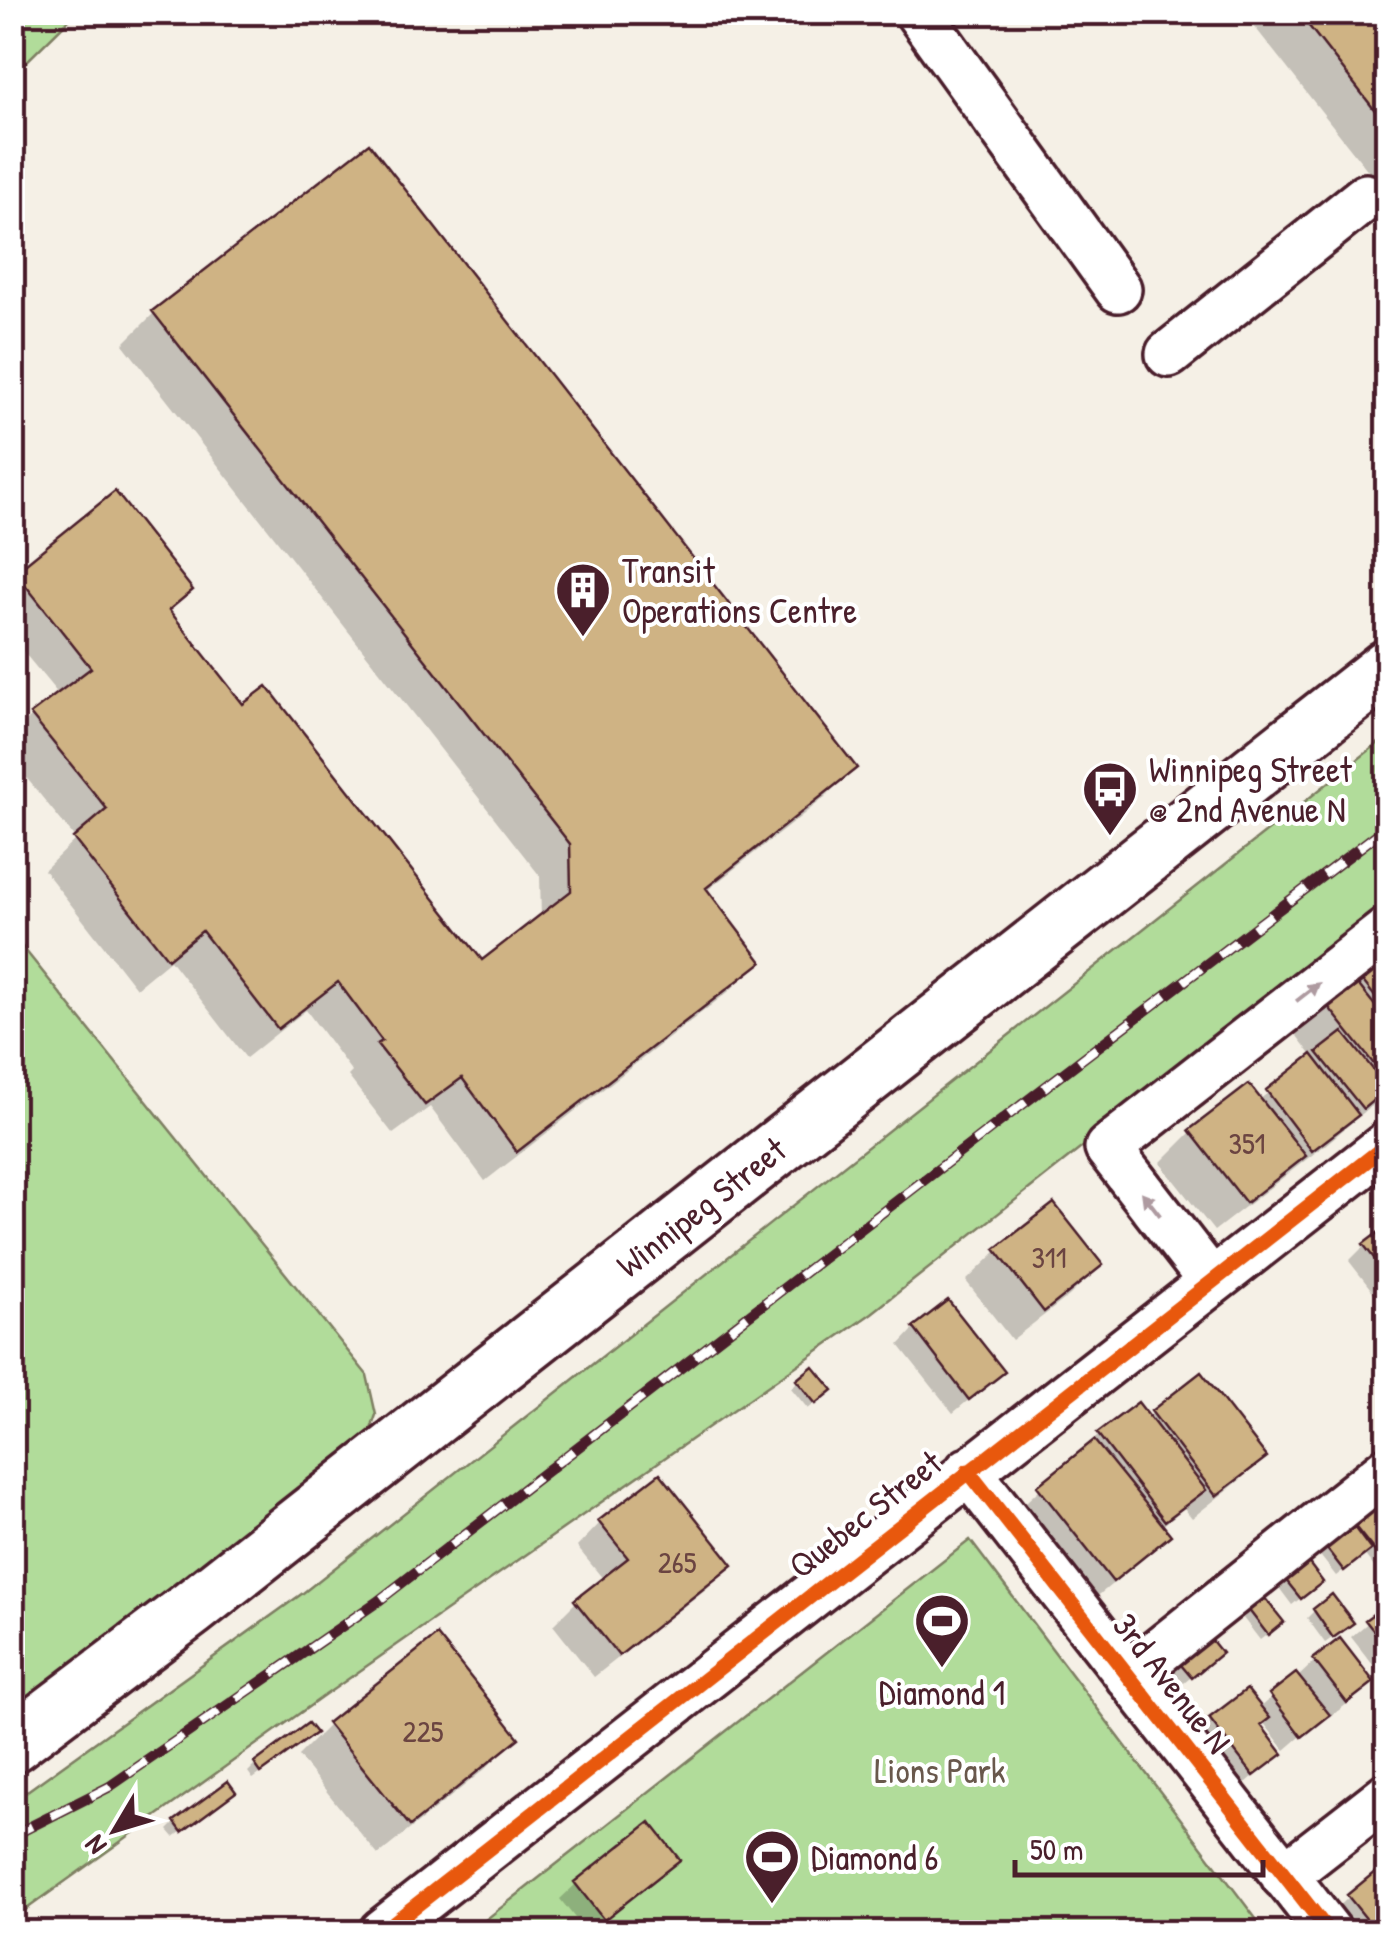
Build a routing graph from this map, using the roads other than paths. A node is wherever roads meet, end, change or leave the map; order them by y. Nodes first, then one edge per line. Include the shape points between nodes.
1 (918, 12) edge
2 (1366, 197) dead end
3 (1118, 289) dead end
4 (1169, 354) dead end
5 (1388, 667) edge
6 (1388, 930) edge
7 (1388, 1144) edge
8 (1212, 1281) junction
9 (1388, 1470) edge
10 (968, 1471) junction
11 (1128, 1676) junction
12 (12, 1744) edge
13 (1388, 1795) edge
14 (1284, 1876) junction
15 (382, 1932) edge
16 (1329, 1932) edge

1 - 3 street
2 - 4 street
5 - 12 main road, Winnipeg Street
8 -> 6 street via 1108,1148
7 - 8 street, Quebec Street
8 - 10 street, Quebec Street
9 - 11 street
10 - 11 street, 3rd Avenue N
10 - 15 street, Quebec Street
11 - 14 street, 3rd Avenue N
13 - 14 street
14 - 16 street, 3rd Avenue N

